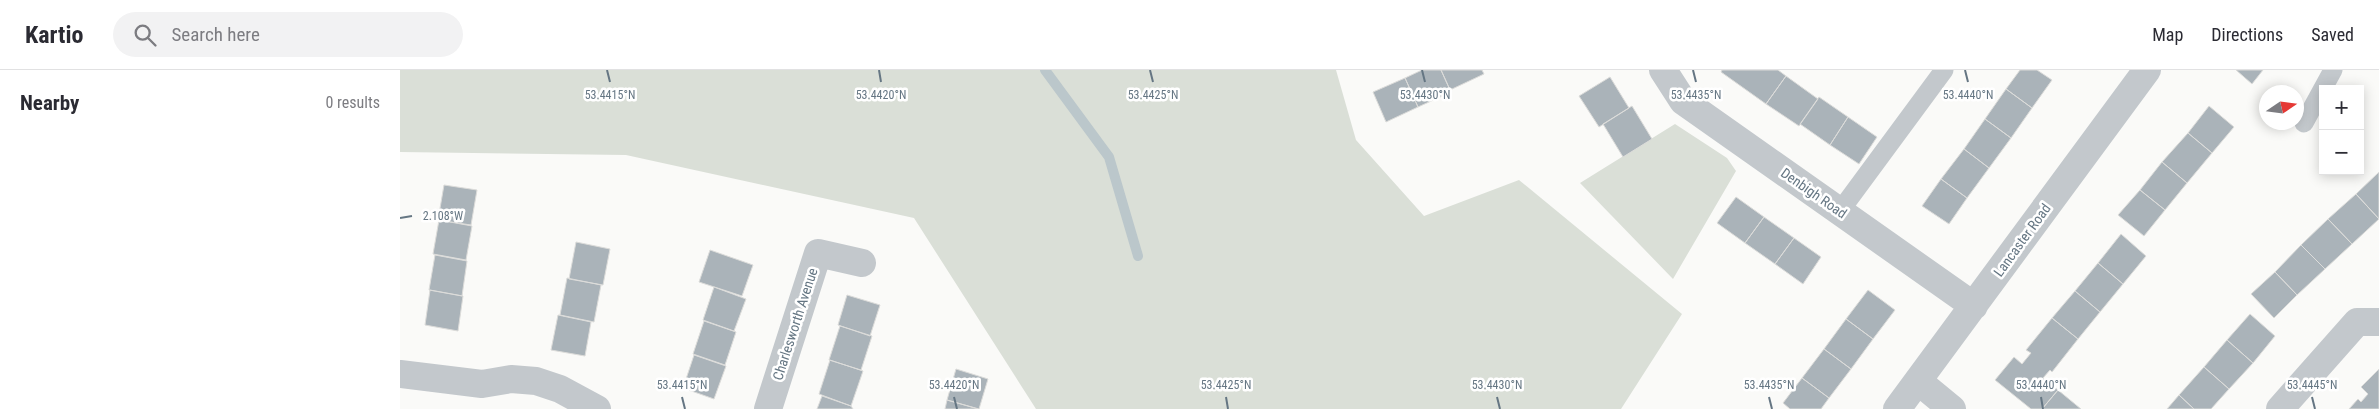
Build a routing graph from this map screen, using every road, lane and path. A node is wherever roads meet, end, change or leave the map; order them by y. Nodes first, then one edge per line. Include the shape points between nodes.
1 (1663, 70) edge
2 (1944, 70) edge
3 (2147, 70) edge
4 (2333, 70) edge
5 (2304, 123) dead end
6 (1840, 211) junction
7 (862, 263) dead end
8 (1974, 306) junction
9 (2379, 322) edge
10 (400, 374) edge
11 (1918, 381) junction
12 (597, 409) edge
13 (768, 409) edge
14 (1897, 409) edge
15 (1952, 409) edge
16 (2280, 409) edge

1 - 6 street, Denbigh Road via 1683,101
2 - 6 lane
3 - 8 street, Lancaster Road
4 - 5 lane
6 - 8 street, Denbigh Road
7 - 13 street, Charlesworth Avenue via 818,253
8 - 11 street, Lancaster Road
9 - 16 street via 2357,322
10 - 12 street via 482,384 511,379 536,381 560,389
11 - 14 street, Lancaster Road
11 - 15 street

